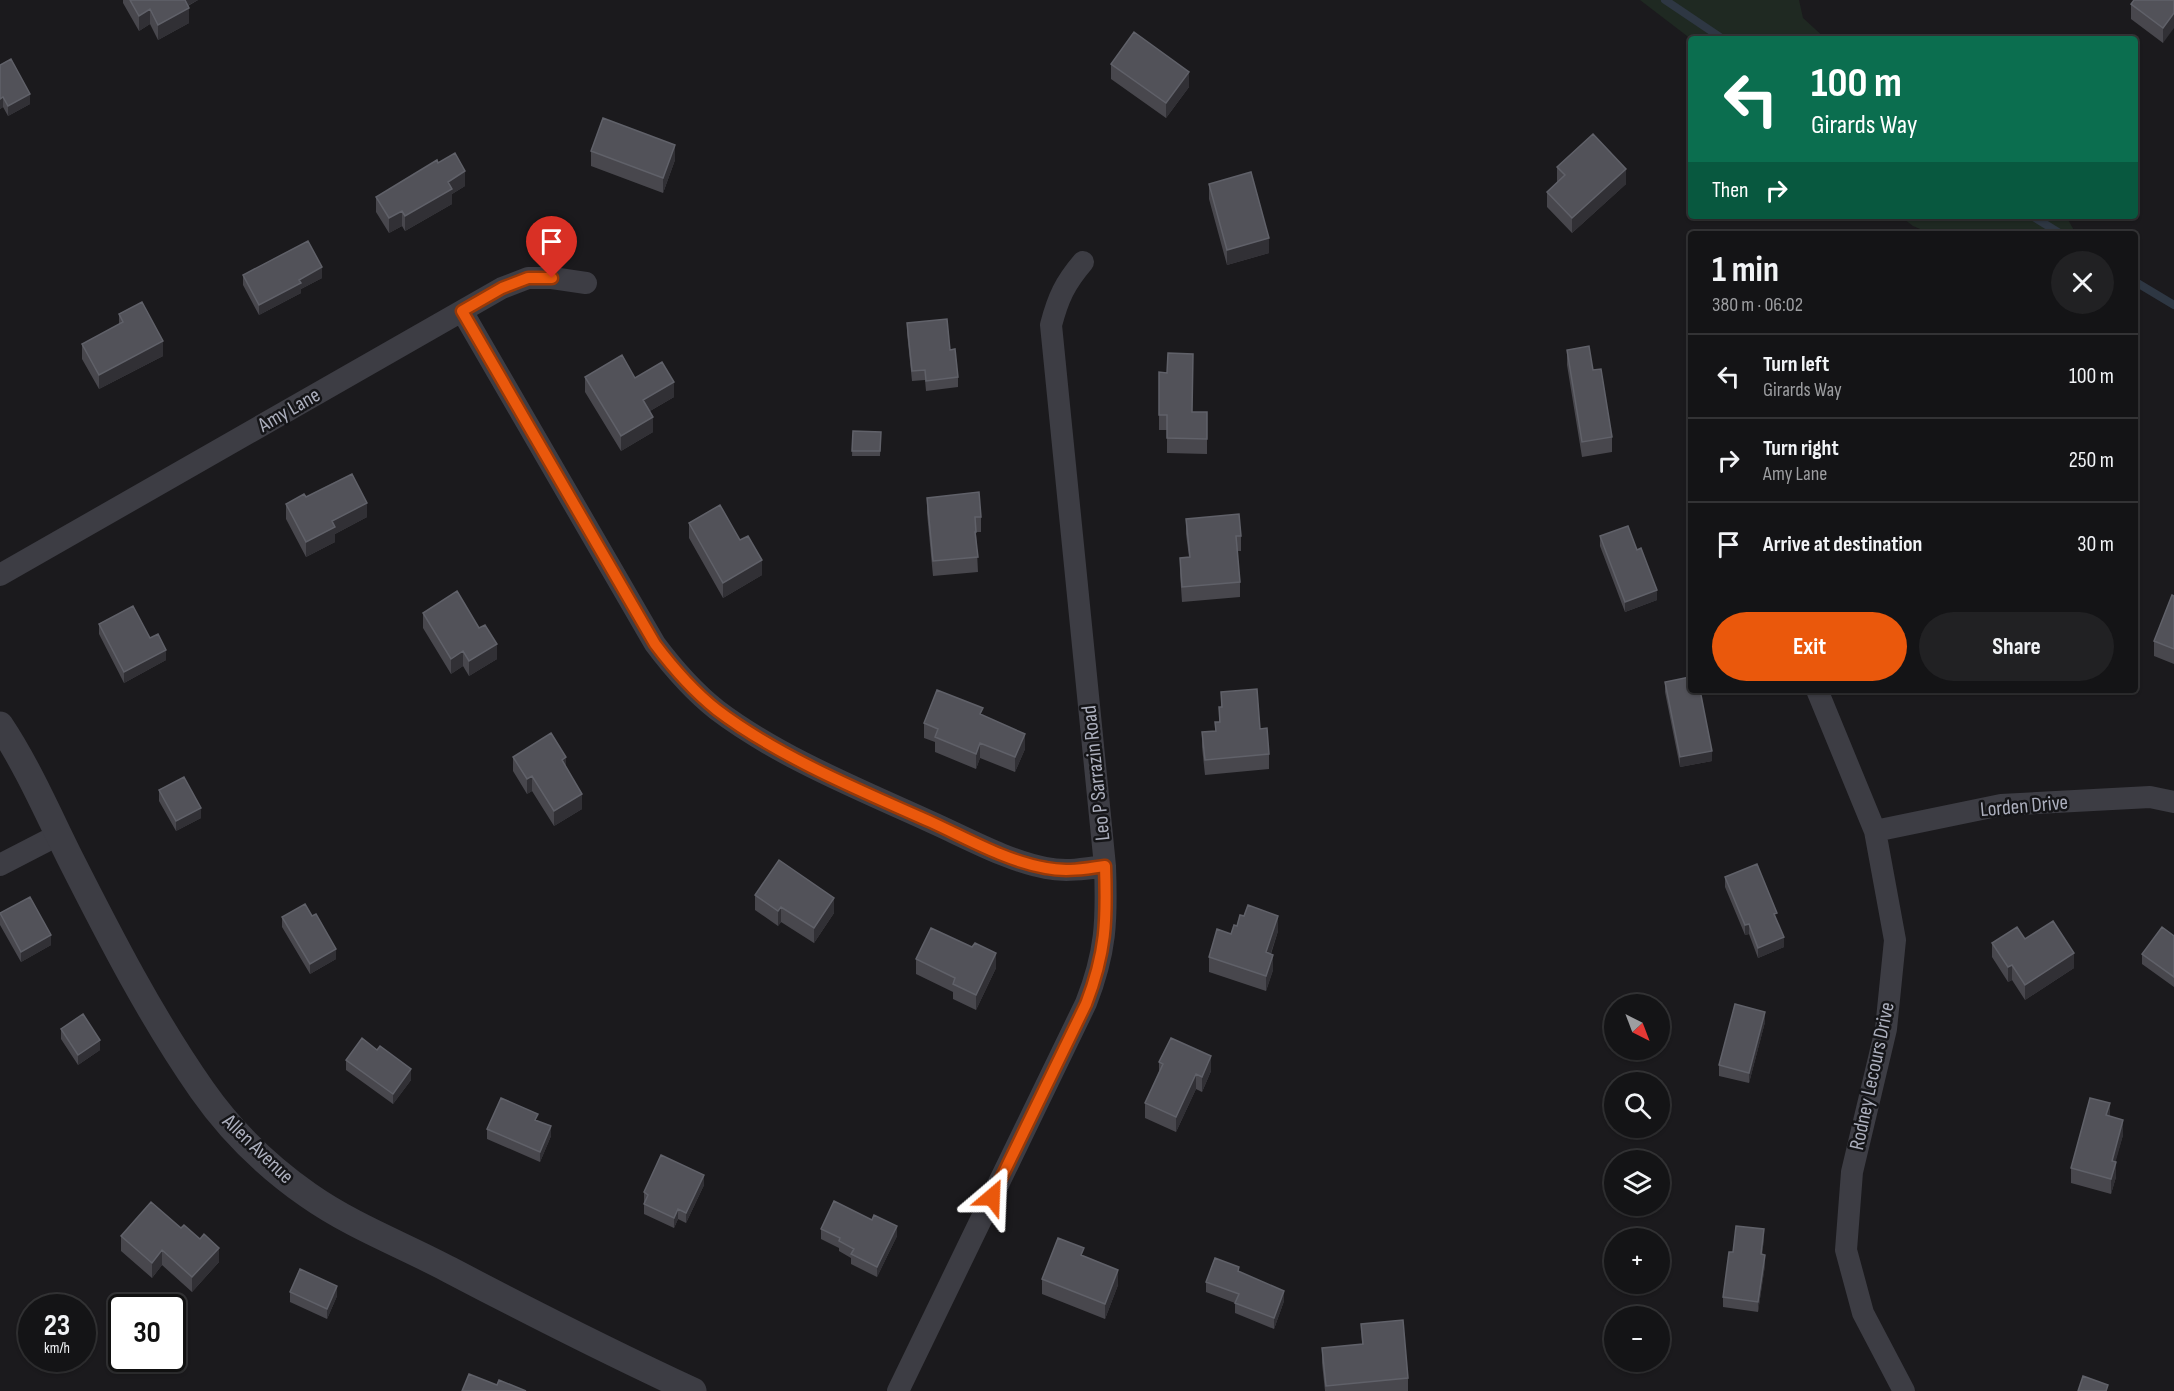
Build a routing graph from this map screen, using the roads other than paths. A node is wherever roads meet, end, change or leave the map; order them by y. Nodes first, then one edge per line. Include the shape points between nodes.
1 (1083, 262) dead end
2 (586, 283) dead end
3 (462, 311) junction
4 (0, 575) edge
5 (1818, 693) edge
6 (0, 725) edge
7 (2174, 802) edge
8 (1875, 831) junction
9 (58, 835) junction
10 (0, 865) edge
11 (1105, 866) junction
12 (693, 1391) edge
13 (898, 1391) edge
14 (1904, 1391) edge

1 - 11 street, Leo P Sarrazin Road via 1057,301 1052,325
2 - 3 street, Amy Lane via 528,278
3 - 4 street, Amy Lane
3 - 11 street via 655,644 689,685 716,709 804,762 990,849 1046,868
5 - 8 street, Rodney Lecours Drive
6 - 9 street, Allen Avenue
7 - 8 street, Lorden Drive via 2150,797 2001,805
8 - 14 street, Rodney Lecours Drive via 1895,940 1886,1029 1852,1172 1846,1250 1863,1313
9 - 10 street
9 - 12 street, Allen Avenue via 133,978 202,1090 275,1169 309,1196 361,1226
11 - 13 street, Leo P Sarrazin Road via 1105,939 1086,1004

